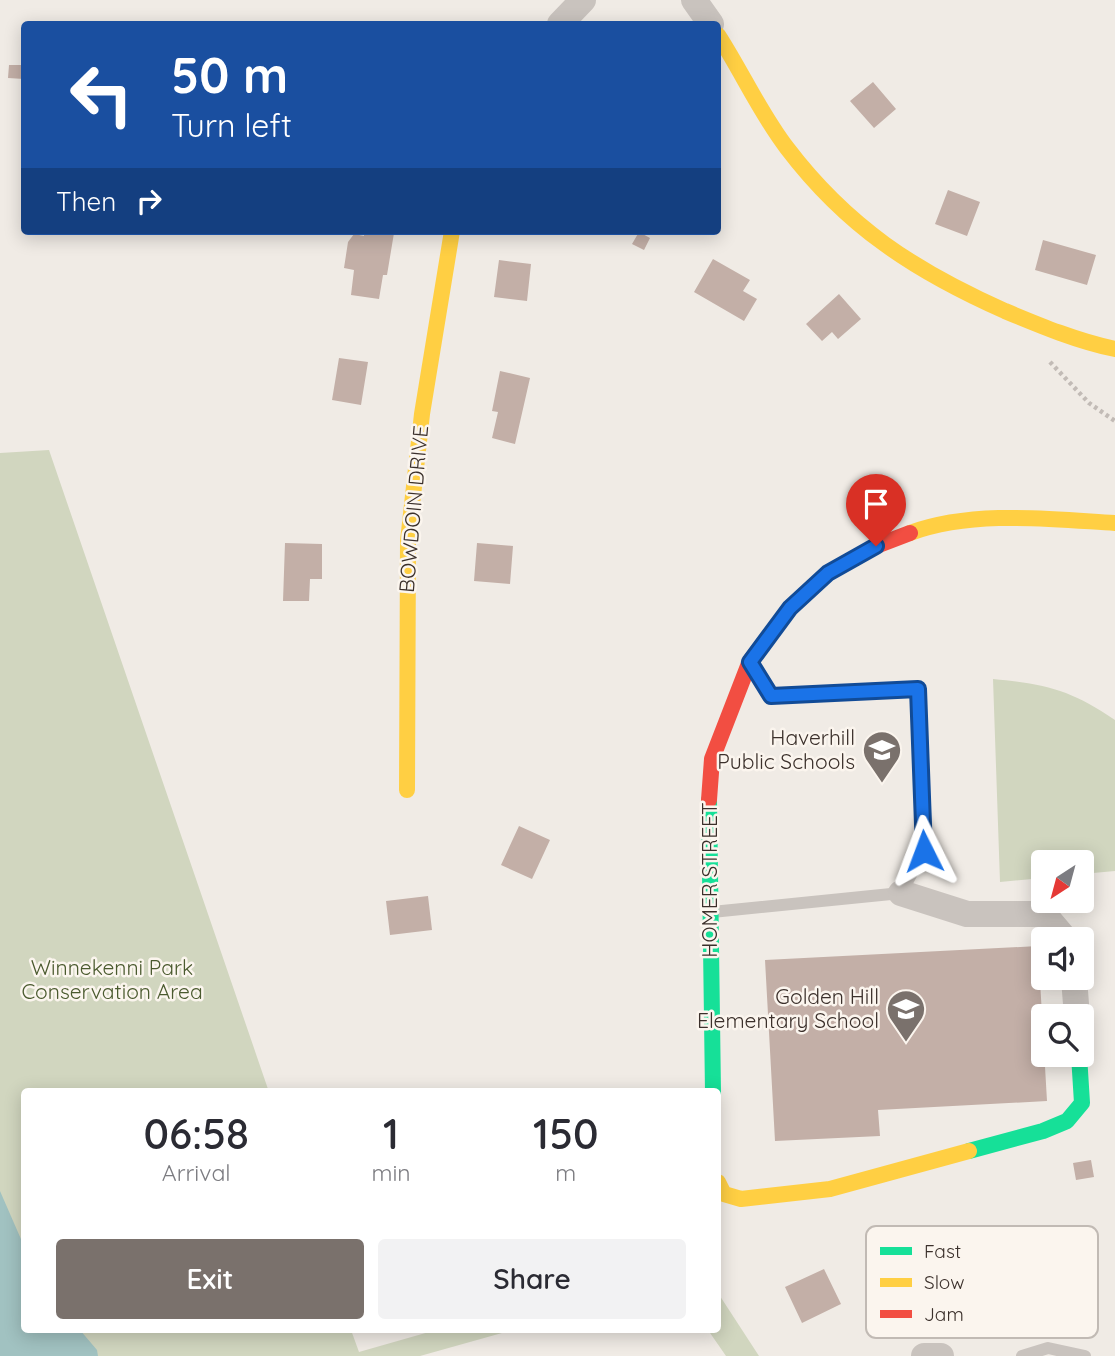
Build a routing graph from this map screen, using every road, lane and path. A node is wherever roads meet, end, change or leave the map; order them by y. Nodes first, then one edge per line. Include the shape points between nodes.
1 (583, 0) edge
2 (694, 0) edge
3 (562, 21) edge
4 (709, 21) edge
5 (721, 40) edge
6 (451, 235) edge
7 (1027, 320) junction
8 (1115, 349) edge
9 (1115, 421) edge
10 (1115, 523) edge
11 (750, 662) junction
12 (407, 790) dead end
13 (901, 894) junction
14 (712, 912) junction
15 (1055, 927) edge
16 (1080, 1067) edge
17 (713, 1088) edge
18 (721, 1188) edge
19 (924, 1356) edge
20 (941, 1356) edge
21 (1022, 1356) edge
22 (1085, 1356) edge

1 - 3 street
2 - 4 street
5 - 7 street via 785,147 858,228 911,266
6 - 12 street, BOWDOIN DRIVE via 421,424 408,541
7 - 8 street
7 - 9 path via 1029,336 1055,369
10 - 11 street, HOMER STREET via 988,520 937,525 876,546 828,573 790,608
11 - 13 lane via 771,696 918,689 924,851
11 - 14 street, HOMER STREET via 712,759 708,821
13 - 14 lane
13 - 15 street via 967,914 1044,914
14 - 17 street, HOMER STREET
16 - 18 street via 1082,1103 1067,1121 1043,1131 830,1189 741,1199 724,1194
19 - 20 street
21 - 22 lane via 1048,1348

